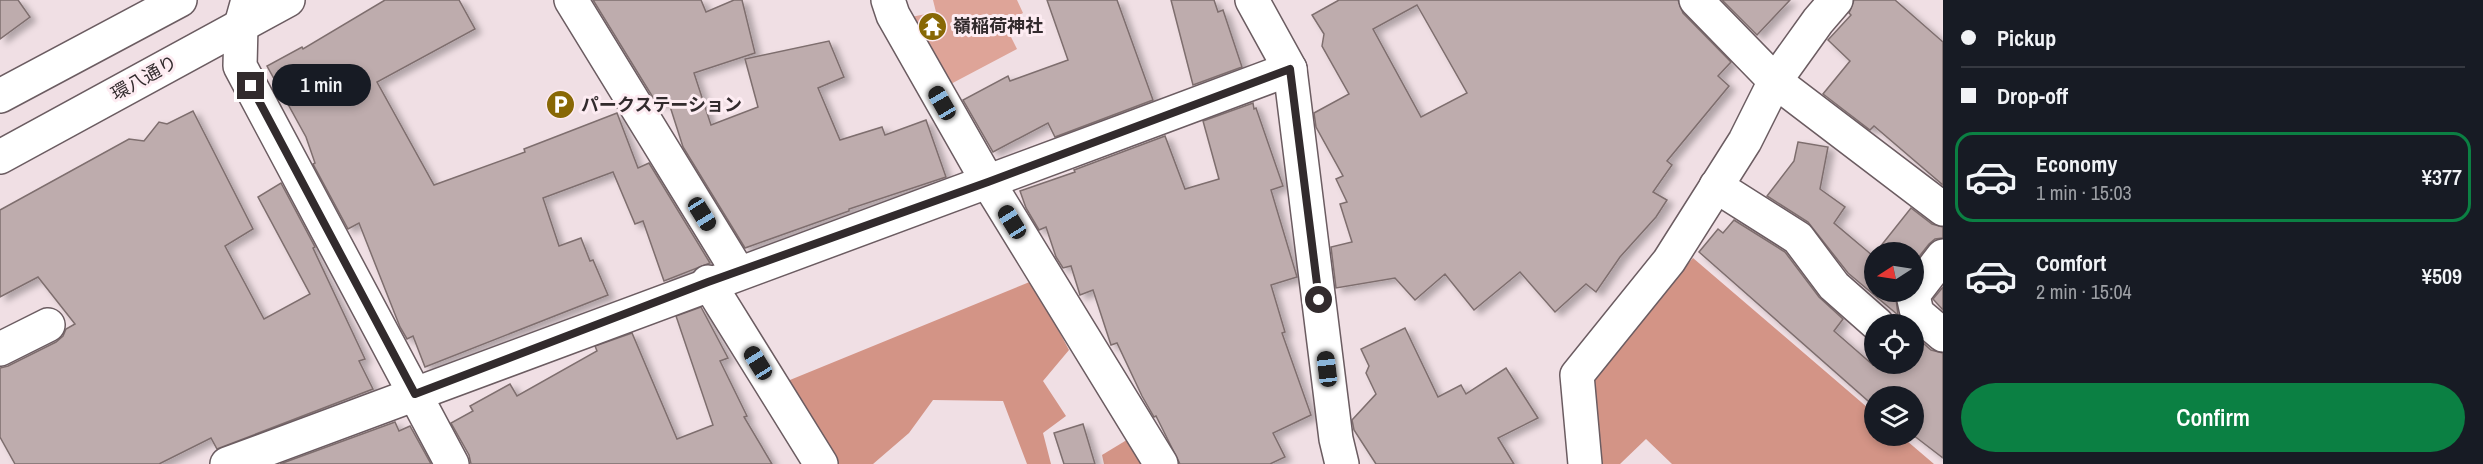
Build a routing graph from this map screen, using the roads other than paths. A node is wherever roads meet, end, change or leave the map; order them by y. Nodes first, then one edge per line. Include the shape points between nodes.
1 (180, 0) edge
2 (288, 0) edge
3 (571, 0) edge
4 (888, 0) edge
5 (1252, 0) edge
6 (1696, 0) edge
7 (1836, 0) edge
8 (245, 12) edge
9 (1290, 69) junction
10 (1775, 81) junction
11 (0, 96) edge
12 (0, 157) edge
13 (988, 182) junction
14 (1716, 186) junction
15 (1943, 209) edge
16 (1943, 256) edge
17 (723, 277) junction
18 (1866, 314) edge
19 (48, 325) dead end
20 (1943, 335) edge
21 (0, 349) edge
22 (415, 394) junction
23 (227, 464) edge
24 (452, 464) edge
25 (821, 464) edge
26 (1161, 464) edge
27 (1342, 464) edge
28 (1585, 464) edge

1 - 11 street
2 - 8 street, 環八通り
3 - 17 street
4 - 13 street
5 - 9 street
6 - 10 street
7 - 10 street
8 - 12 street, 環八通り
8 - 22 street via 240,66
9 - 13 street
9 - 27 street
10 - 14 street via 1745,141
10 - 15 street
13 - 17 street
13 - 26 street
14 - 18 street via 1797,238 1834,286
14 - 28 street via 1669,261 1577,375
16 - 20 street via 1913,295 1917,313
17 - 22 street
17 - 25 street
19 - 21 street
22 - 23 street
22 - 24 street

